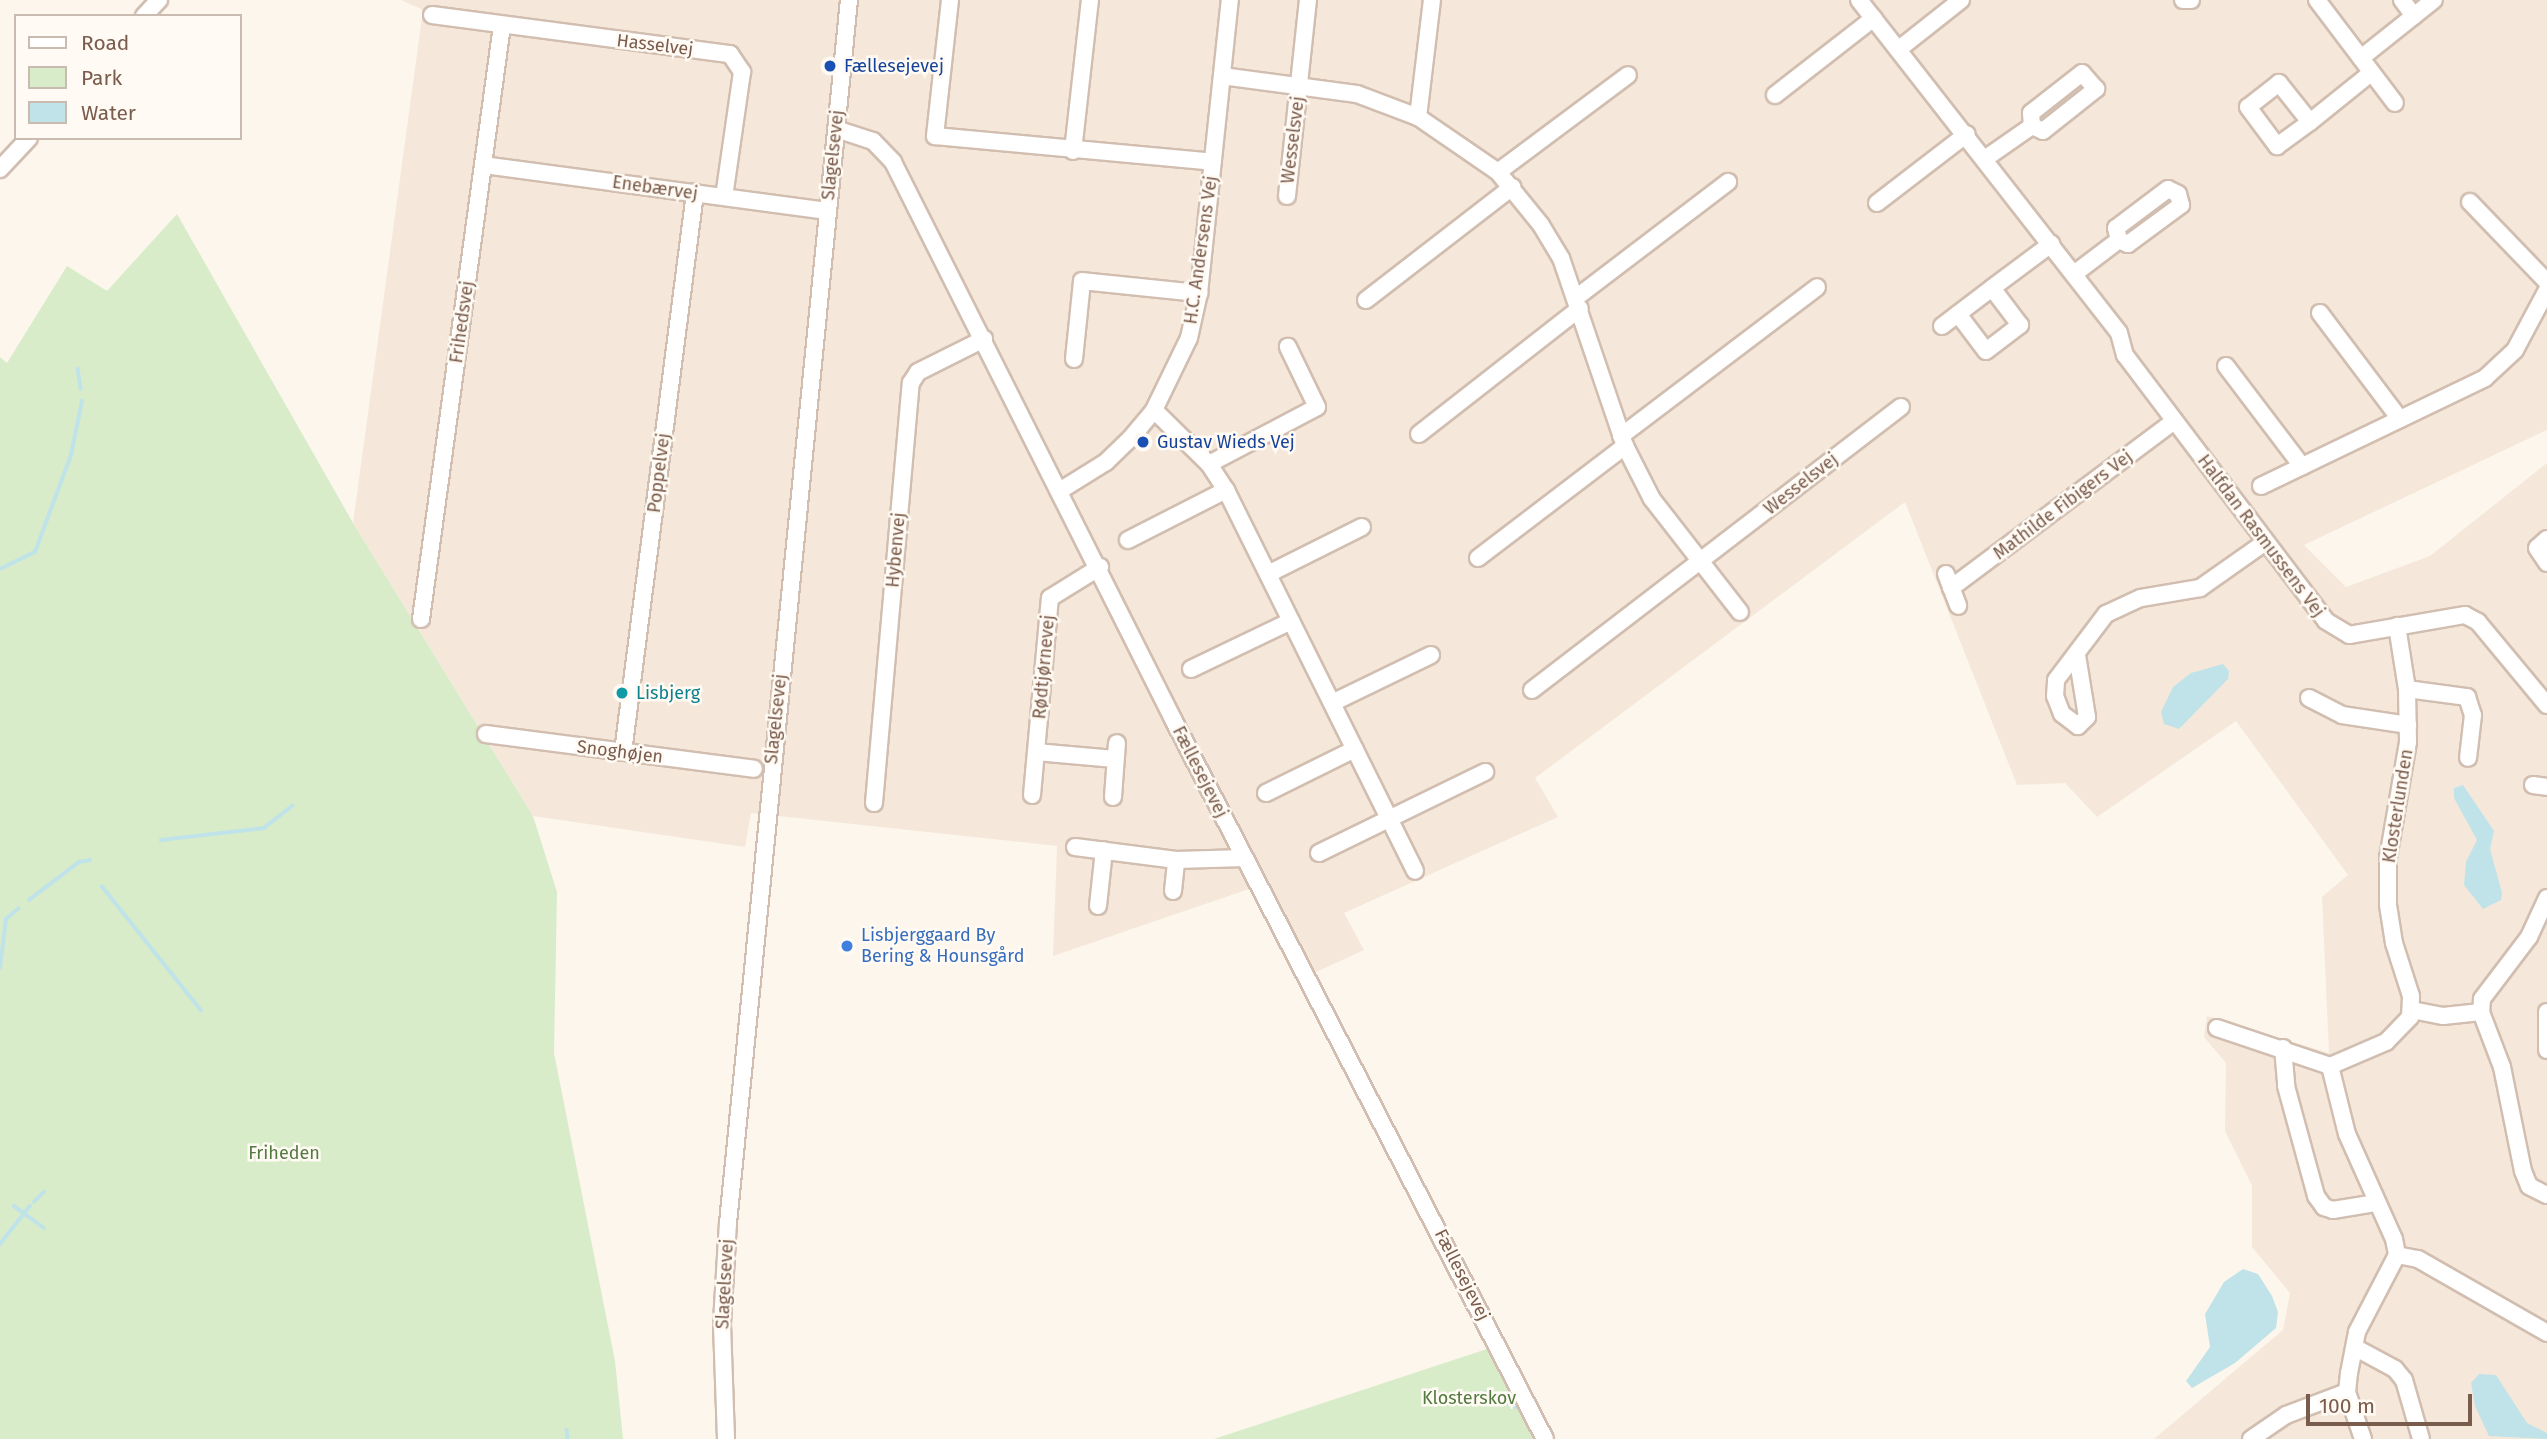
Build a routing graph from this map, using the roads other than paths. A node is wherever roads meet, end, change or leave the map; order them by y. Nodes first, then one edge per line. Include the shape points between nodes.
1 (159, 0) edge
2 (849, 0) edge
3 (950, 0) edge
4 (1090, 0) edge
5 (1230, 0) edge
6 (1308, 0) edge
7 (1432, 0) edge
8 (1859, 0) edge
9 (1961, 0) edge
10 (2183, 0) edge
11 (2191, 0) edge
12 (2317, 0) edge
13 (2402, 0) edge
14 (2434, 0) edge
15 (146, 14) edge
16 (432, 15) dead end
17 (2414, 16) junction
18 (1874, 18) junction
19 (502, 25) junction
20 (1899, 49) junction
21 (2361, 58) junction
22 (2371, 73) junction
23 (1628, 75) dead end
24 (1222, 76) junction
25 (1299, 84) junction
26 (1775, 95) dead end
27 (2395, 103) dead end
28 (1418, 117) junction
29 (2310, 121) dead end
30 (2032, 126) dead end
31 (836, 129) junction
32 (1967, 134) junction
33 (27, 140) edge
34 (1073, 151) junction
35 (1986, 158) junction
36 (1213, 162) junction
37 (483, 165) junction
38 (0, 169) edge
39 (1498, 172) junction
40 (1728, 182) dead end
41 (1512, 187) junction
42 (695, 193) junction
43 (1287, 196) dead end
44 (724, 197) junction
45 (2470, 202) dead end
46 (1877, 203) dead end
47 (827, 211) junction
48 (2119, 240) dead end
49 (2051, 244) junction
50 (2074, 274) junction
51 (2547, 282) edge
52 (1817, 287) dead end
53 (1992, 288) junction
54 (2547, 290) edge
55 (1199, 293) junction
56 (1366, 300) dead end
57 (1579, 302) junction
58 (2320, 313) dead end
59 (1958, 314) junction
60 (1942, 326) dead end
61 (984, 339) junction
62 (1288, 347) dead end
63 (1074, 359) dead end
64 (2226, 366) dead end
65 (1901, 407) dead end
66 (1154, 410) junction
67 (2400, 419) junction
68 (2174, 421) junction
69 (1419, 434) dead end
70 (1623, 441) junction
71 (1209, 464) junction
72 (2302, 466) junction
73 (2261, 486) dead end
74 (1226, 490) junction
75 (1061, 491) junction
76 (1362, 527) dead end
77 (2547, 539) edge
78 (1128, 540) dead end
79 (2264, 543) junction
80 (1478, 558) dead end
81 (1701, 561) junction
82 (2547, 563) edge
83 (1100, 568) junction
84 (1268, 574) junction
85 (1958, 606) dead end
86 (1741, 612) dead end
87 (421, 619) dead end
88 (1291, 621) junction
89 (2397, 625) junction
90 (1432, 655) dead end
91 (2077, 655) dead end
92 (1191, 669) dead end
93 (2407, 689) junction
94 (1532, 690) dead end
95 (2309, 698) dead end
96 (1332, 703) junction
97 (2547, 705) edge
98 (2408, 725) junction
99 (486, 734) dead end
100 (1355, 749) junction
101 (623, 752) junction
102 (1036, 752) junction
103 (2468, 758) dead end
104 (754, 769) dead end
105 (1485, 772) dead end
106 (1266, 793) dead end
107 (1032, 795) dead end
108 (1113, 797) dead end
109 (873, 803) dead end
110 (1390, 818) junction
111 (1075, 847) dead end
112 (1104, 850) junction
113 (1319, 853) dead end
114 (1245, 858) junction
115 (1176, 860) junction
116 (1415, 871) dead end
117 (1174, 891) dead end
118 (2547, 898) edge
119 (1098, 906) dead end
120 (2412, 1010) junction
121 (2481, 1012) junction
122 (2547, 1012) edge
123 (2217, 1028) dead end
124 (2283, 1048) junction
125 (2547, 1050) edge
126 (2330, 1066) junction
127 (2547, 1195) edge
128 (2376, 1202) junction
129 (2397, 1255) junction
130 (2547, 1333) edge
131 (2356, 1348) junction
132 (2347, 1392) junction
133 (726, 1439) edge
134 (1545, 1439) edge
135 (2251, 1439) edge
136 (2363, 1439) edge
137 (2421, 1439) edge

1 - 15 street
2 - 31 street, Slagelsevej
3 - 34 street via 935,136
4 - 34 street
5 - 24 street, H.C. Andersens Vej
6 - 25 street, Wesselsvej
7 - 28 street
8 - 18 street, Halfdan Rasmussens Vej
9 - 20 street
10 - 11 street
12 - 21 street
13 - 17 street
14 - 17 street
16 - 19 street, Hasselvej
17 - 21 street
18 - 20 street, Halfdan Rasmussens Vej
18 - 26 street
19 - 37 street, Frihedsvej
19 - 44 street, Hasselvej via 730,54 742,72
20 - 32 street, Halfdan Rasmussens Vej
21 - 22 street
22 - 27 street
22 - 29 street
23 - 39 street
24 - 25 street, Wesselsvej
24 - 36 street, H.C. Andersens Vej
25 - 28 street, Wesselsvej via 1357,94
25 - 43 street, Wesselsvej
28 - 39 street, Wesselsvej
30 - 35 street
31 - 47 street, Slagelsevej
31 - 61 street, Fællesejevej via 873,141 893,162
32 - 35 street, Halfdan Rasmussens Vej
32 - 46 street
33 - 38 street
34 - 36 street
35 - 49 street, Halfdan Rasmussens Vej
36 - 55 street, H.C. Andersens Vej
37 - 42 street, Enebærvej
37 - 87 street, Frihedsvej
39 - 41 street, Wesselsvej
40 - 57 street
41 - 56 street
41 - 57 street, Wesselsvej via 1541,225
42 - 44 street, Enebærvej
42 - 101 street, Poppelvej
44 - 47 street, Enebærvej
45 - 51 street
47 - 133 street, Slagelsevej via 728,1223 723,1323
48 - 50 street
49 - 50 street, Halfdan Rasmussens Vej
49 - 53 street
50 - 68 street, Halfdan Rasmussens Vej via 2119,333 2125,355
52 - 70 street
53 - 59 street
53 - 59 street via 2020,325 1986,351
54 - 67 street via 2502,366
55 - 63 street via 1083,281
55 - 66 street, H.C. Andersens Vej via 1189,338
57 - 69 street
57 - 70 street, Wesselsvej
58 - 67 street
59 - 60 street
61 - 75 street, Fællesejevej
61 - 109 street, Hybenvej via 918,372 911,383
62 - 71 street via 1317,407
64 - 72 street
65 - 81 street, Wesselsvej
66 - 71 street
66 - 75 street, H.C. Andersens Vej via 1106,462
67 - 72 street
68 - 79 street, Halfdan Rasmussens Vej
68 - 85 street, Mathilde Fibigers Vej via 1948,581
70 - 80 street
70 - 81 street, Wesselsvej via 1652,499
71 - 74 street
72 - 73 street
74 - 78 street
74 - 84 street
75 - 83 street, Fællesejevej
76 - 84 street
77 - 82 street via 2537,548
79 - 89 street, Halfdan Rasmussens Vej via 2335,629 2349,635
79 - 91 street via 2200,588 2119,606 2106,614
81 - 86 street, Wesselsvej
81 - 94 street, Wesselsvej
83 - 102 street, Rødtjørnevej via 1050,598
83 - 114 street, Fællesejevej
84 - 88 street
88 - 92 street
88 - 96 street
89 - 93 street, Klosterlunden
89 - 97 street, Halfdan Rasmussens Vej via 2465,615 2478,622
90 - 96 street
93 - 98 street, Klosterlunden
93 - 103 street via 2468,697 2473,715
95 - 98 street, Klosterlunden via 2350,718
96 - 100 street
98 - 120 street, Klosterlunden via 2388,858 2388,904
99 - 101 street, Snoghøjen
100 - 106 street
100 - 110 street
101 - 104 street, Snoghøjen
102 - 107 street, Rødtjørnevej
102 - 108 street via 1116,751
105 - 110 street
110 - 113 street
110 - 116 street
111 - 112 street
112 - 115 street
112 - 119 street
114 - 115 street
114 - 134 street, Fællesejevej
115 - 117 street
118 - 121 street via 2529,937 2483,999
120 - 121 street via 2444,1016
120 - 126 street via 2402,1030 2386,1042
121 - 127 street via 2502,1067 2523,1171 2529,1186
122 - 125 street
123 - 124 street
124 - 126 street
124 - 128 street via 2286,1086 2316,1196 2333,1210
126 - 128 street via 2347,1134
128 - 129 street
129 - 130 street via 2429,1265
129 - 131 street via 2357,1332
131 - 132 street
131 - 137 street via 2395,1369 2404,1380
132 - 135 street via 2286,1415
132 - 136 street

